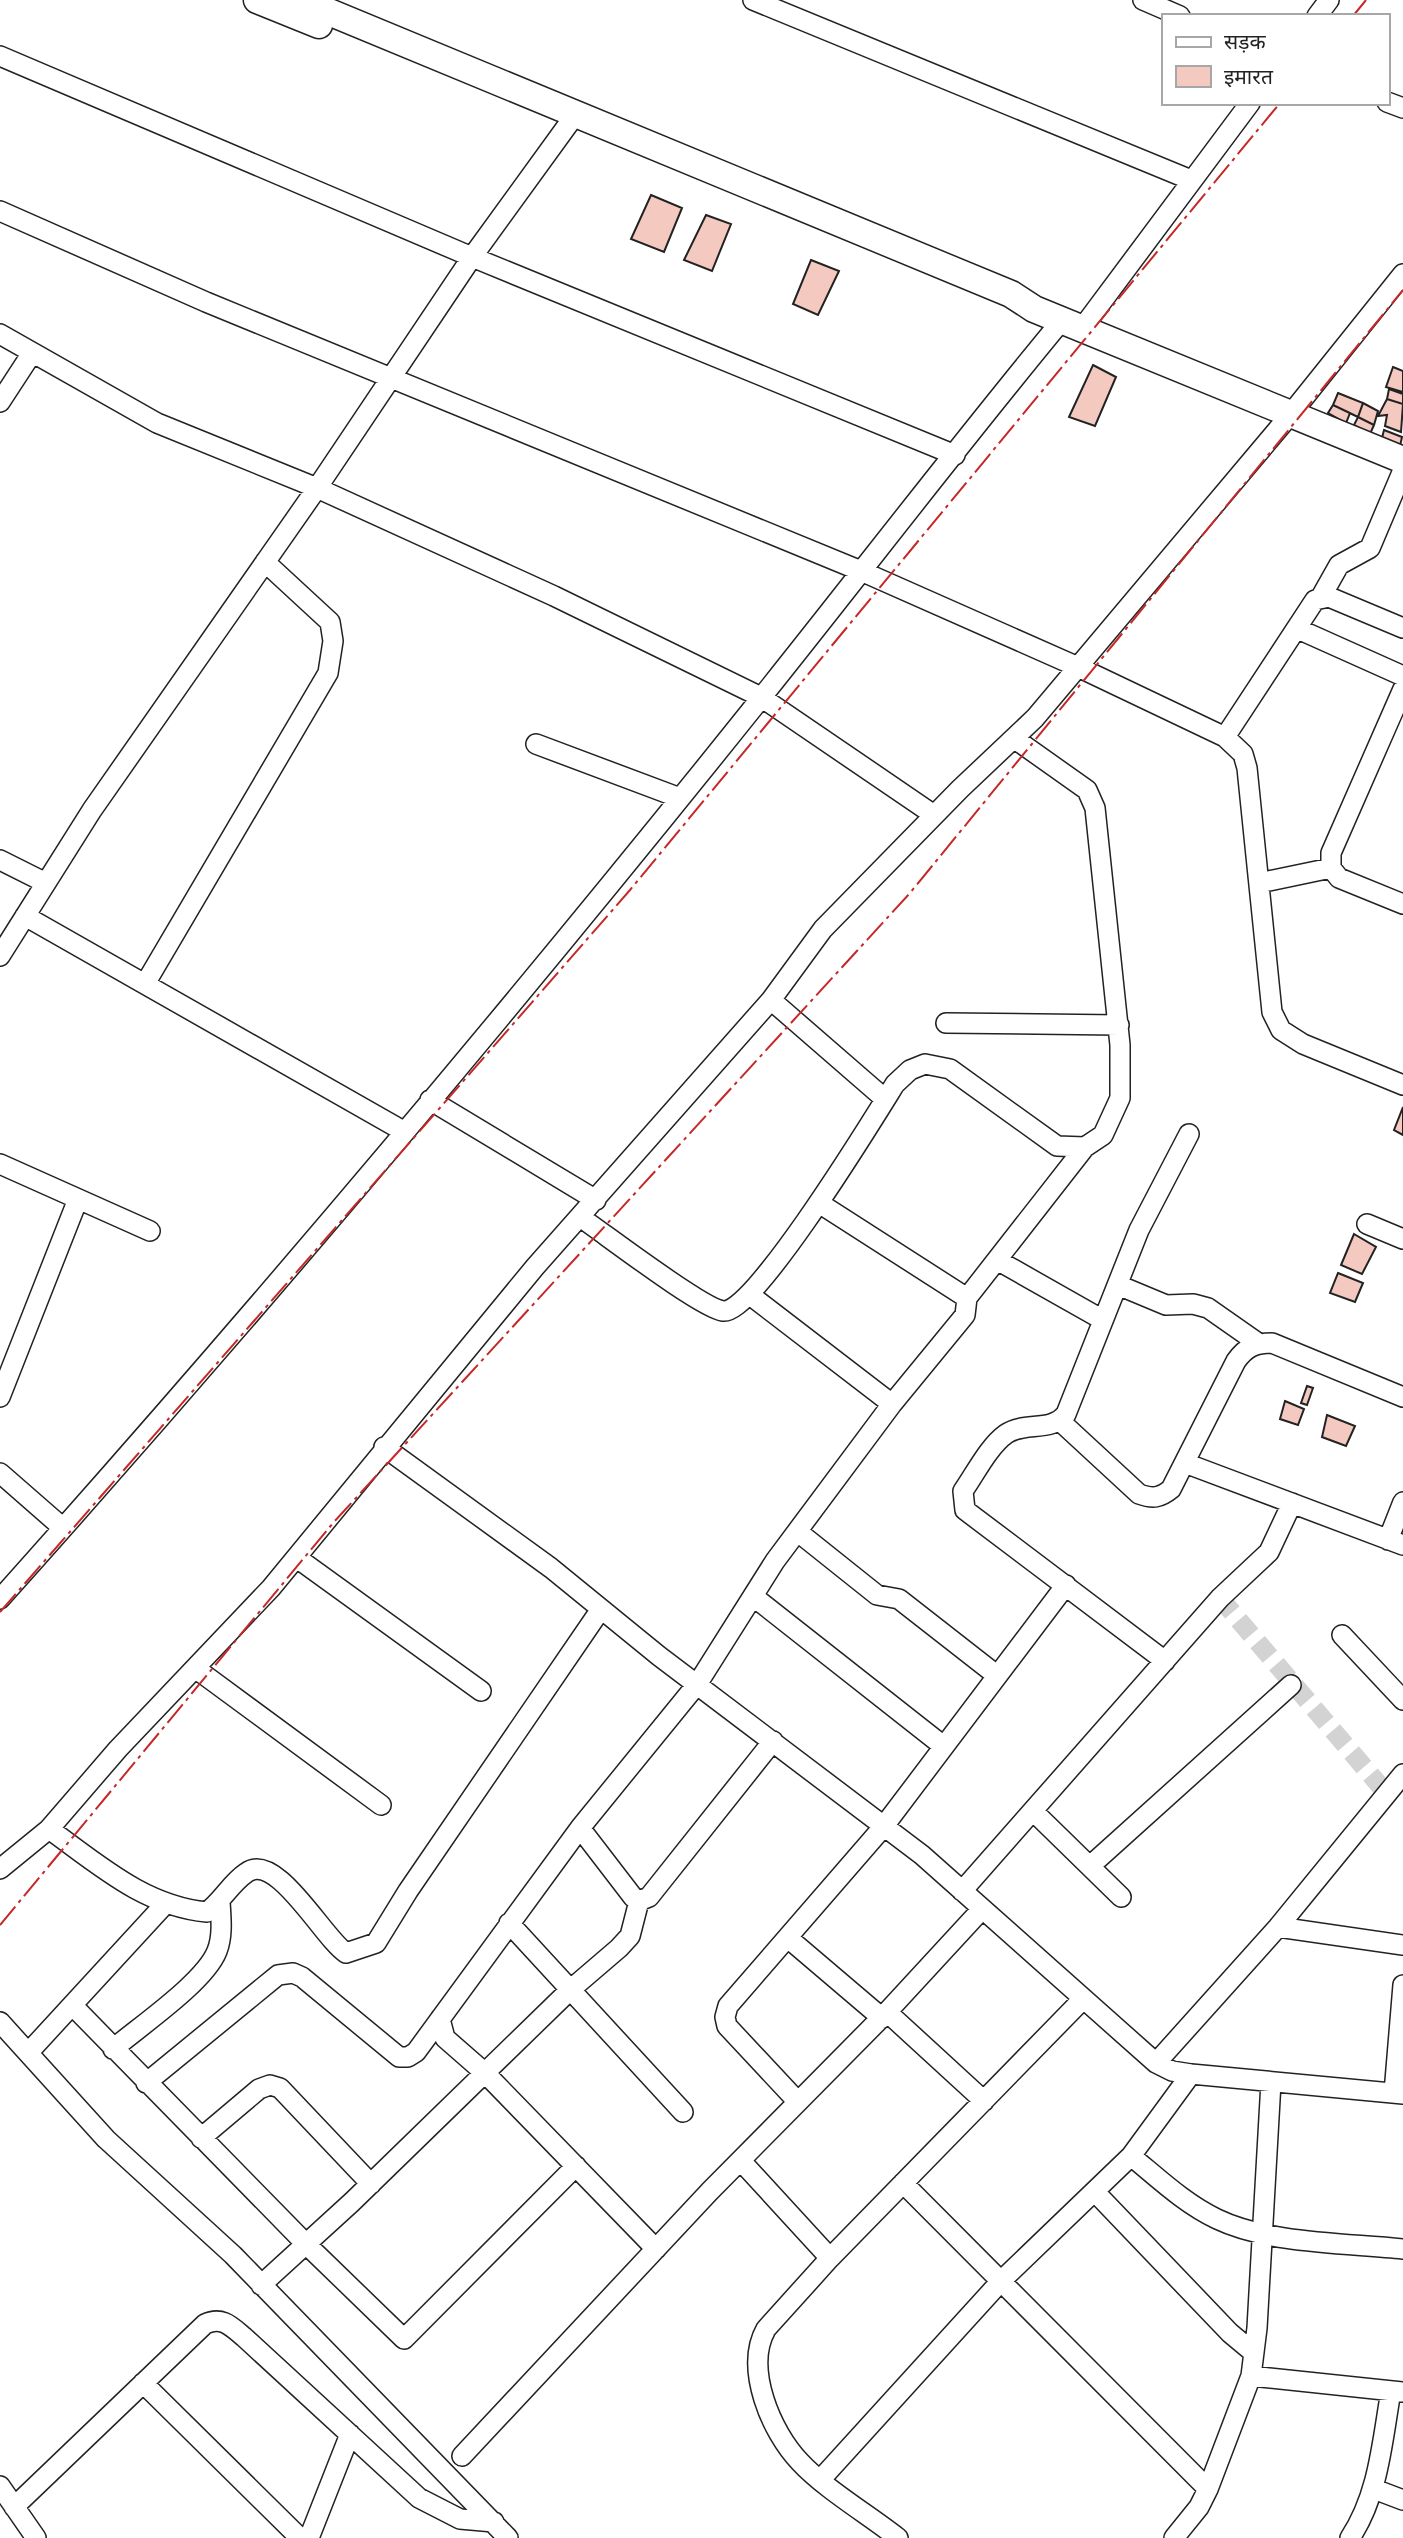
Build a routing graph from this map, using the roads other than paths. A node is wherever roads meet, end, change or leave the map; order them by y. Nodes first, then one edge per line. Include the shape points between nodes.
1 (257, 0) edge
2 (300, 0) edge
3 (753, 0) edge
4 (1143, 0) edge
5 (1175, 14) edge
6 (0, 56) edge
7 (1248, 105) edge
8 (570, 122) junction
9 (1191, 180) junction
10 (0, 211) edge
11 (472, 257) junction
12 (1403, 274) edge
13 (1073, 323) junction
14 (0, 334) edge
15 (32, 353) junction
16 (392, 377) junction
17 (0, 401) edge
18 (1290, 415) junction
19 (956, 455) junction
20 (1403, 460) edge
21 (1403, 470) edge
22 (317, 488) junction
23 (265, 562) junction
24 (861, 571) junction
25 (1321, 597) junction
26 (1403, 628) edge
27 (1298, 629) junction
28 (1078, 667) junction
29 (1403, 676) edge
30 (1403, 689) edge
31 (761, 697) junction
32 (1224, 737) junction
33 (1015, 739) junction
34 (536, 744) dead end
35 (680, 798) junction
36 (934, 815) junction
37 (0, 860) edge
38 (1331, 868) junction
39 (46, 883) junction
40 (1259, 883) junction
41 (1403, 904) edge
42 (26, 916) junction
43 (0, 956) edge
44 (145, 984) junction
45 (771, 1000) junction
46 (946, 1023) dead end
47 (1119, 1025) junction
48 (1403, 1085) edge
49 (885, 1099) junction
50 (430, 1100) junction
51 (405, 1132) junction
52 (1189, 1134) dead end
53 (1085, 1147) junction
54 (0, 1164) edge
55 (78, 1199) junction
56 (596, 1200) junction
57 (819, 1203) junction
58 (580, 1217) junction
59 (1367, 1224) dead end
60 (150, 1231) dead end
61 (1403, 1239) edge
62 (997, 1260) junction
63 (1118, 1285) junction
64 (750, 1295) junction
65 (967, 1298) junction
66 (1103, 1320) junction
67 (1258, 1343) junction
68 (1403, 1397) edge
69 (0, 1398) edge
70 (892, 1404) junction
71 (1060, 1422) junction
72 (384, 1447) junction
73 (1185, 1463) junction
74 (0, 1473) edge
75 (1403, 1502) edge
76 (1292, 1503) junction
77 (64, 1528) junction
78 (797, 1532) junction
79 (1396, 1543) edge
80 (297, 1558) junction
81 (1066, 1585) junction
82 (754, 1597) junction
83 (0, 1599) edge
84 (601, 1609) junction
85 (1342, 1635) dead end
86 (1165, 1661) junction
87 (195, 1668) junction
88 (995, 1674) junction
89 (698, 1683) junction
90 (1291, 1685) dead end
91 (481, 1691) dead end
92 (1403, 1700) edge
93 (774, 1741) junction
94 (942, 1745) junction
95 (1403, 1774) edge
96 (1395, 1795) edge
97 (381, 1805) dead end
98 (1033, 1811) junction
99 (884, 1826) junction
100 (580, 1828) junction
101 (49, 1829) junction
102 (1090, 1866) junction
103 (0, 1869) edge
104 (962, 1891) junction
105 (1121, 1897) dead end
106 (639, 1901) junction
107 (220, 1902) junction
108 (166, 1903) junction
109 (982, 1909) junction
110 (509, 1923) junction
111 (1278, 1927) junction
112 (788, 1938) junction
113 (1403, 1945) edge
114 (1403, 1985) edge
115 (570, 1990) junction
116 (1083, 1999) junction
117 (72, 2005) junction
118 (885, 2015) junction
119 (440, 2019) junction
120 (0, 2022) edge
121 (113, 2049) junction
122 (28, 2053) junction
123 (1156, 2063) junction
124 (485, 2073) junction
125 (1191, 2074) junction
126 (1271, 2082) junction
127 (146, 2083) junction
128 (1398, 2094) edge
129 (984, 2101) junction
130 (799, 2102) junction
131 (683, 2112) dead end
132 (201, 2138) junction
133 (1131, 2156) junction
134 (741, 2161) junction
135 (576, 2166) junction
136 (903, 2183) junction
137 (371, 2184) junction
138 (1096, 2193) junction
139 (1261, 2234) junction
140 (306, 2244) junction
141 (656, 2249) junction
142 (1403, 2249) edge
143 (830, 2258) junction
144 (1001, 2281) junction
145 (261, 2285) junction
146 (1254, 2353) junction
147 (1251, 2376) junction
148 (143, 2384) junction
149 (1397, 2392) edge
150 (350, 2434) junction
151 (462, 2456) dead end
152 (821, 2479) junction
153 (0, 2486) edge
154 (1208, 2488) junction
155 (1374, 2489) junction
156 (1403, 2500) edge
157 (14, 2507) junction
158 (494, 2522) junction
159 (36, 2538) edge
160 (300, 2538) edge
161 (309, 2538) edge
162 (508, 2538) edge
163 (898, 2538) edge
164 (1174, 2538) edge
165 (1350, 2538) edge

1 - 8 street
2 - 8 street
3 - 9 street
4 - 5 street
6 - 11 street
7 - 9 street
8 - 11 street
8 - 13 street via 1011,312 1034,309
9 - 13 street
10 - 16 street
11 - 16 street
11 - 19 street
12 - 18 street
13 - 18 street
13 - 19 street
14 - 15 street
15 - 17 street
15 - 22 street via 157,423
16 - 22 street
16 - 24 street
18 - 20 street
18 - 28 street
19 - 24 street
21 - 25 street via 1370,548 1339,565
22 - 23 street
22 - 31 street
23 - 39 street
23 - 44 street via 330,622 333,641 328,673
24 - 28 street
24 - 31 street
25 - 26 street
25 - 27 street
27 - 29 street
27 - 32 street
28 - 32 street
28 - 33 street
30 - 38 street via 1332,853
31 - 35 street
31 - 36 street
32 - 40 street via 1242,754 1247,768
33 - 36 street
33 - 47 street via 1087,790 1095,808
34 - 35 street
35 - 50 street
36 - 45 street via 823,929
37 - 39 street
38 - 40 street
38 - 41 street via 1339,878
39 - 42 street
40 - 48 street via 1272,1012 1281,1030 1303,1044
42 - 43 street
42 - 44 street
44 - 51 street
45 - 49 street
45 - 56 street
46 - 47 street
47 - 53 street via 1120,1098 1103,1135
49 - 53 street via 910,1070 925,1064 950,1069 1057,1146
49 - 57 street
50 - 51 street
50 - 56 street
51 - 77 street
52 - 63 street via 1139,1230
53 - 62 street
54 - 55 street
55 - 60 street
55 - 69 street
56 - 58 street
57 - 64 street
57 - 65 street
58 - 64 street via 723,1311 734,1310
58 - 72 street
59 - 61 street
62 - 65 street
62 - 66 street
63 - 66 street
63 - 67 street via 1166,1305 1208,1308
64 - 70 street
65 - 70 street via 965,1315
66 - 71 street
67 - 68 street via 1272,1343
67 - 73 street via 1244,1349 1236,1361
70 - 78 street
71 - 73 street via 1139,1494 1151,1498 1171,1489
71 - 81 street via 1027,1426 1004,1436 963,1491 961,1501 965,1510
72 - 80 street
72 - 84 street
73 - 76 street
74 - 77 street
75 - 79 street
76 - 79 street
76 - 86 street via 1269,1552 1220,1598
77 - 83 street
78 - 82 street
78 - 88 street via 877,1595 899,1599
80 - 87 street
80 - 91 street
81 - 86 street
81 - 88 street
82 - 89 street
82 - 94 street
84 - 89 street
84 - 107 street via 376,1943 345,1953 269,1870 257,1867 246,1873
85 - 92 street
86 - 98 street
87 - 97 street
87 - 101 street
88 - 94 street
89 - 93 street
89 - 100 street
90 - 102 street
93 - 99 street
93 - 106 street via 649,1897
94 - 99 street
95 - 96 street
96 - 111 street
98 - 102 street
98 - 104 street
99 - 104 street
99 - 112 street
100 - 106 street
100 - 110 street
101 - 103 street
101 - 108 street via 145,1896
102 - 105 street
104 - 109 street
106 - 115 street via 630,1936
107 - 108 street via 207,1912
107 - 121 street via 221,1938 216,1954 199,1977
108 - 117 street
109 - 116 street
109 - 118 street
110 - 115 street
110 - 119 street
111 - 113 street
111 - 123 street
112 - 118 street
112 - 130 street via 728,2006 725,2017 727,2026
114 - 128 street
115 - 124 street
115 - 131 street
116 - 123 street
116 - 129 street
117 - 121 street
117 - 122 street
118 - 129 street
118 - 130 street
119 - 124 street via 445,2038
119 - 127 street via 416,2052 399,2057 302,1977 285,1973
120 - 122 street
121 - 127 street
122 - 145 street via 106,2139
123 - 125 street
124 - 135 street
124 - 137 street
125 - 126 street
125 - 133 street
126 - 128 street
126 - 139 street
127 - 132 street
129 - 136 street
130 - 134 street
132 - 137 street via 259,2089 270,2085 280,2088
132 - 140 street
133 - 138 street
133 - 139 street via 1186,2201 1219,2220
134 - 141 street
134 - 143 street
135 - 140 street via 404,2339
135 - 141 street
136 - 143 street
136 - 144 street
137 - 140 street
138 - 144 street
138 - 146 street
139 - 142 street
139 - 146 street
140 - 145 street
141 - 151 street
143 - 152 street via 766,2329 758,2354 757,2379 785,2442 800,2463
144 - 152 street
144 - 154 street
145 - 158 street
146 - 147 street
147 - 149 street
147 - 154 street
148 - 150 street via 205,2324 225,2321
148 - 157 street
148 - 160 street
149 - 155 street
150 - 158 street via 419,2498 460,2519
150 - 161 street
152 - 163 street
153 - 157 street
154 - 164 street
155 - 156 street
155 - 165 street
157 - 159 street
158 - 162 street

